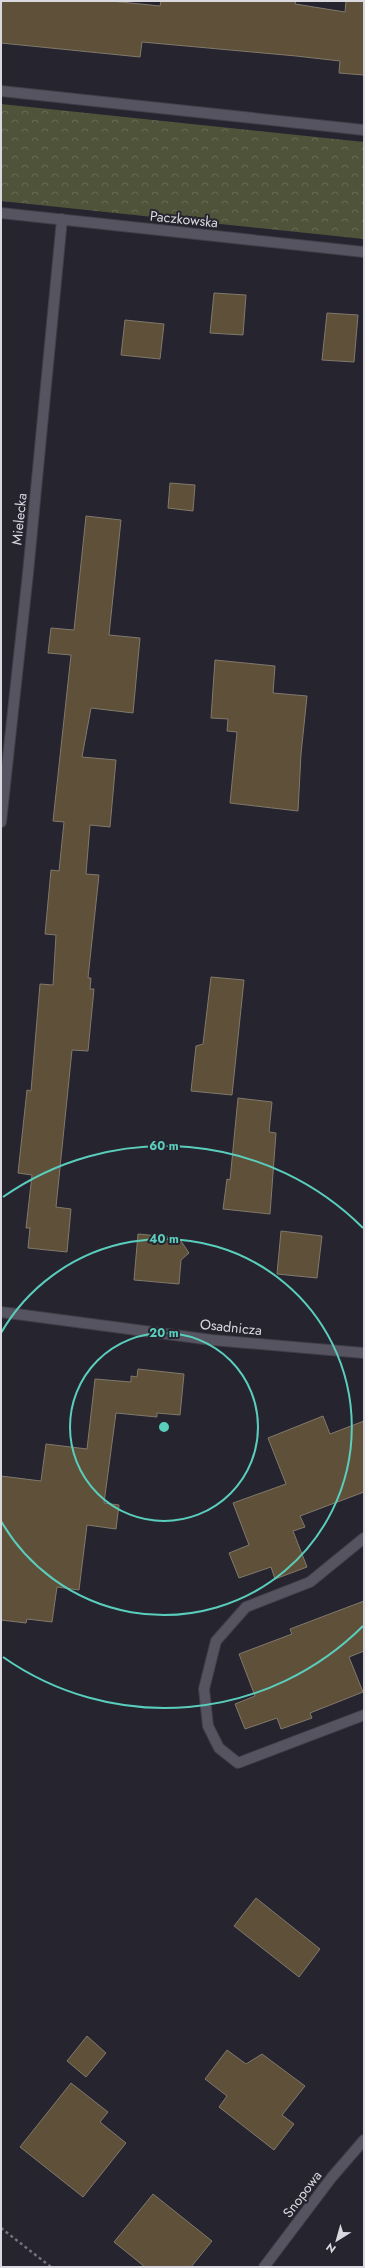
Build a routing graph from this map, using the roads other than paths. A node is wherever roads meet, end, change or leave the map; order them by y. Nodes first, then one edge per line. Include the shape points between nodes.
1 (1, 91) edge
2 (364, 130) edge
3 (1, 213) edge
4 (62, 219) junction
5 (364, 252) edge
6 (1, 822) edge
7 (1, 1312) edge
8 (364, 1353) edge
9 (364, 1538) edge
10 (364, 1715) edge
11 (364, 2140) edge
12 (264, 2267) edge

1 - 2 street
3 - 4 street, Paczkowska
4 - 5 street, Paczkowska
4 - 6 street, Mielecka
7 - 8 street, Osadnicza via 212,1340
9 - 10 street via 310,1582 246,1607 216,1641 204,1689 208,1726 219,1748 238,1763
11 - 12 street, Snopowa via 332,2177

